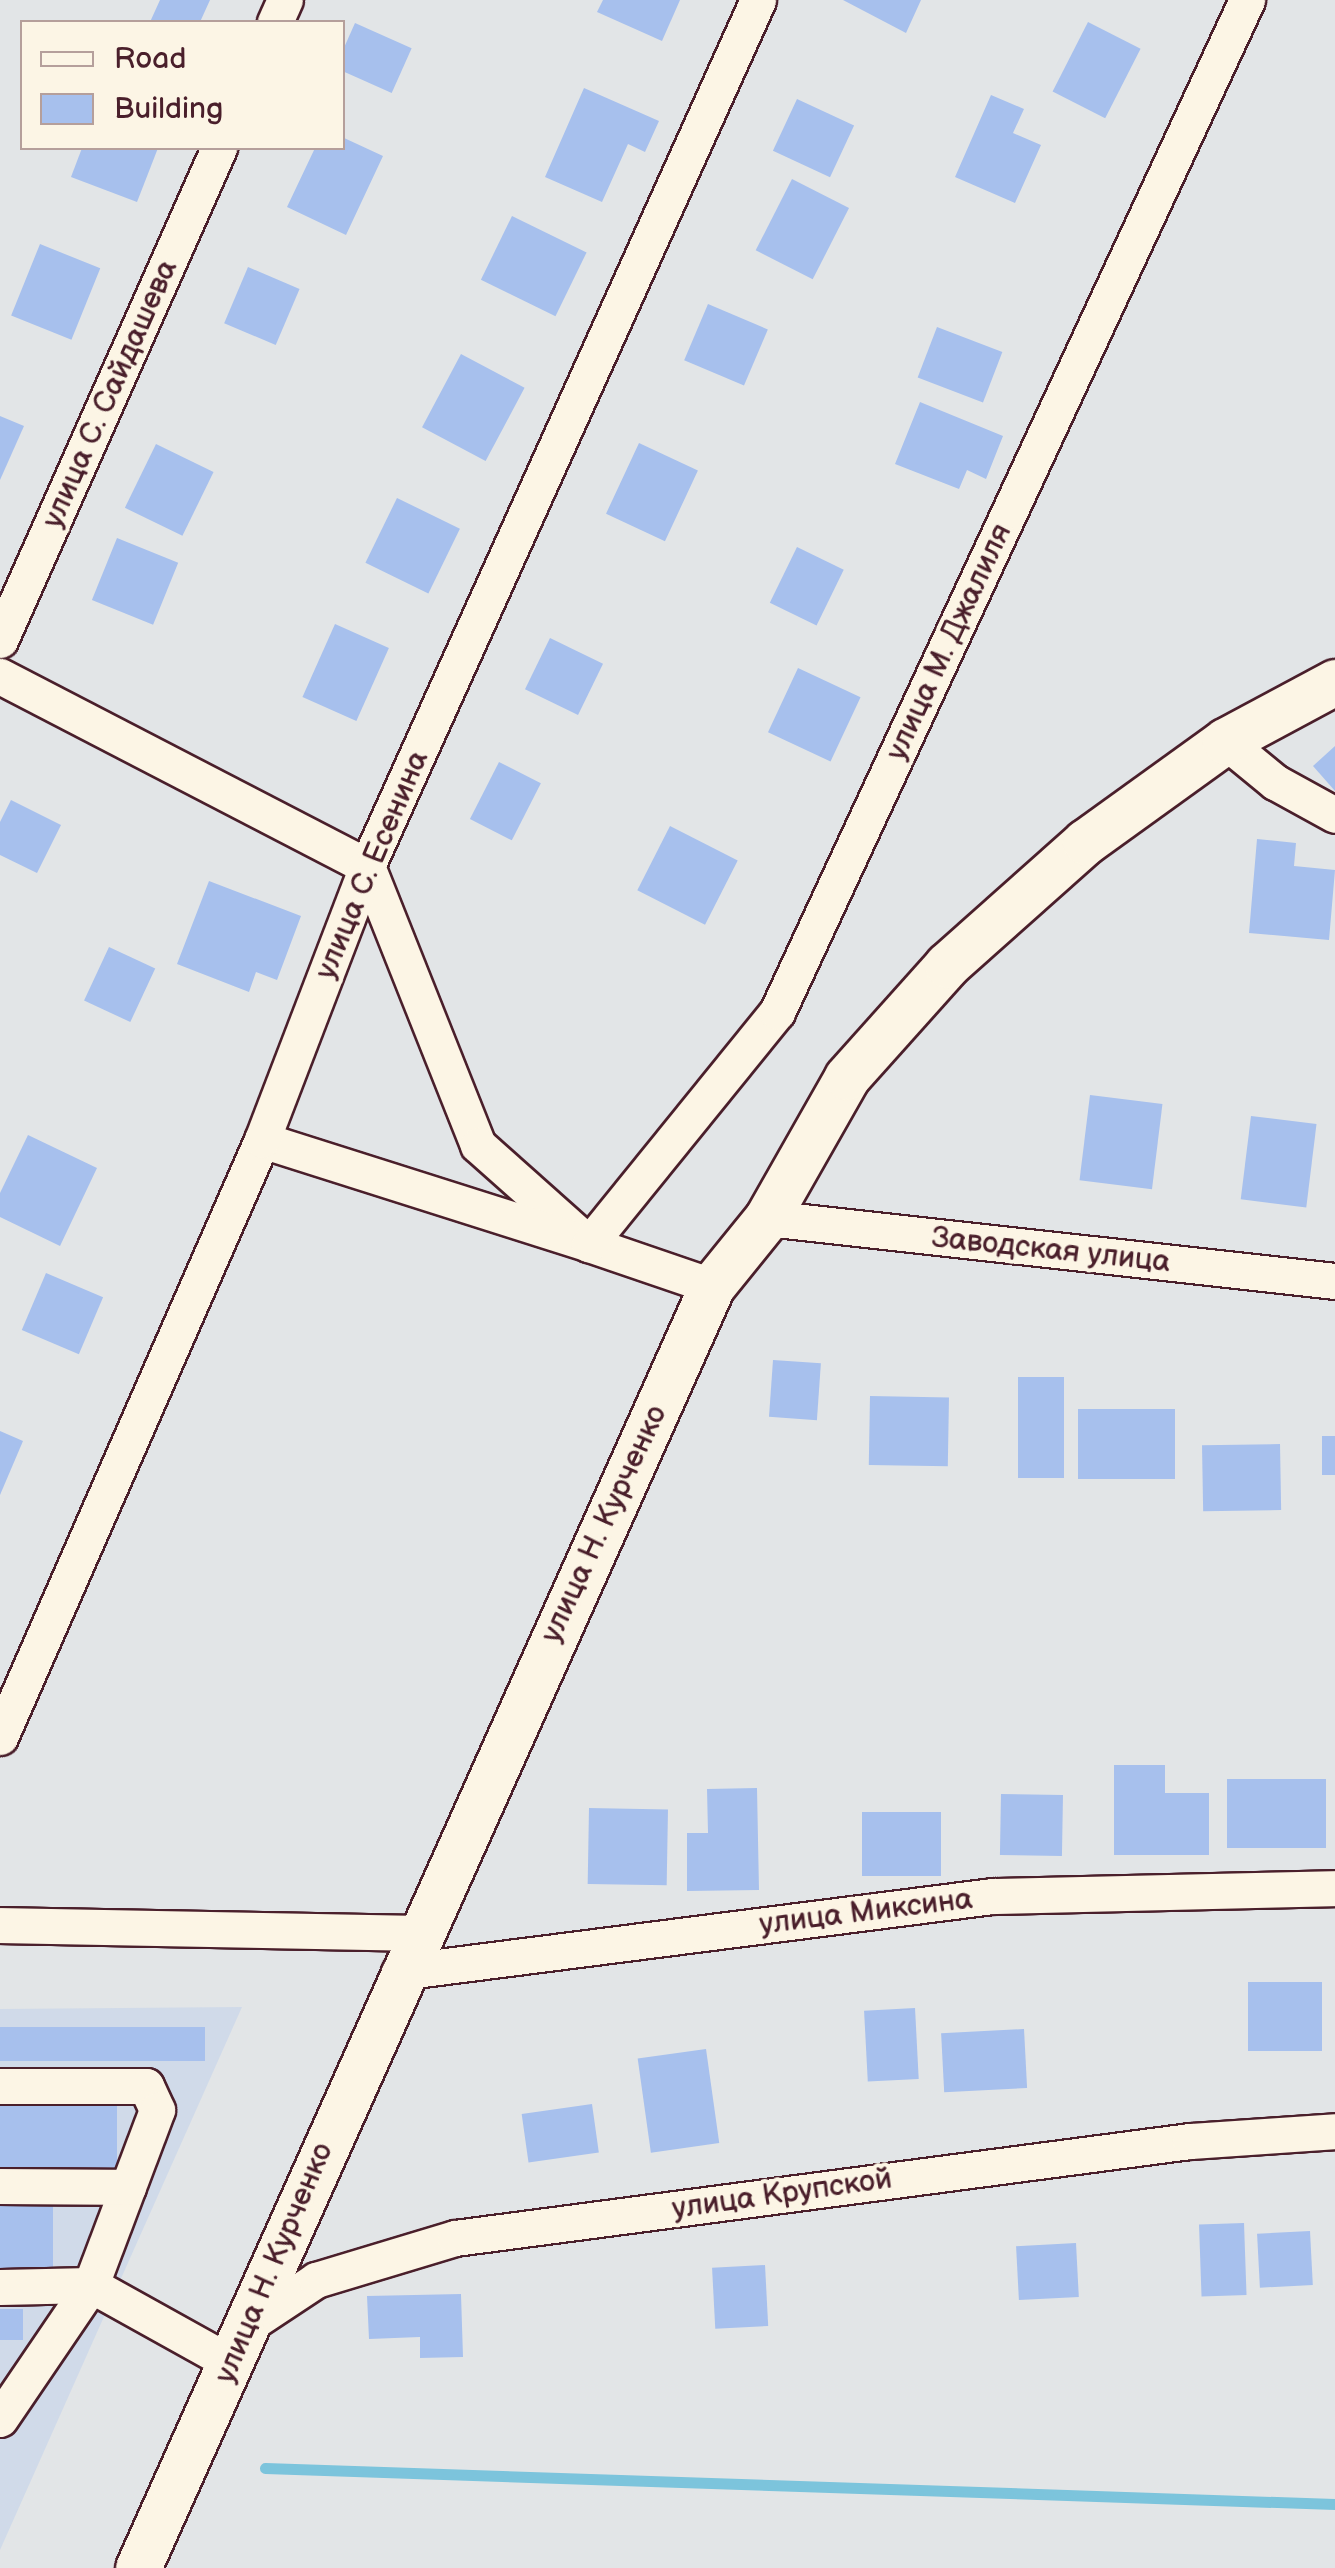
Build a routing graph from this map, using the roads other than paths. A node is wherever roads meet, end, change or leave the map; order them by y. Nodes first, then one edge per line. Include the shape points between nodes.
1 (758, 0) edge
2 (1247, 0) edge
3 (218, 150) edge
4 (0, 640) edge
5 (0, 676) edge
6 (1335, 682) edge
7 (1225, 741) junction
8 (1335, 815) edge
9 (367, 866) junction
10 (262, 1140) junction
11 (768, 1218) junction
12 (588, 1244) junction
13 (1335, 1281) edge
14 (712, 1286) junction
15 (0, 1738) edge
16 (1335, 1888) edge
17 (0, 1925) edge
18 (408, 1952) junction
19 (0, 2086) edge
20 (1335, 2131) edge
21 (0, 2186) edge
22 (128, 2187) junction
23 (91, 2286) junction
24 (0, 2287) edge
25 (240, 2344) junction
26 (0, 2420) edge
27 (138, 2568) edge

1 - 9 street, улица С. Есенина
2 - 12 street, улица М. Джалиля via 777,1012
3 - 4 street, улица С. Сайдашева
5 - 9 street
6 - 7 main road, улица Н. Курченко
7 - 8 street via 1275,782
7 - 11 main road, улица Н. Курченко via 1085,842 947,965 847,1077
9 - 10 street, улица С. Есенина
9 - 12 street via 478,1145
10 - 12 street
10 - 15 street, улица С. Есенина
11 - 13 street, Заводская улица
11 - 14 main road, улица Н. Курченко
12 - 14 street
14 - 18 main road, улица Н. Курченко
16 - 18 street, улица Миксина via 992,1896
17 - 18 street, улица Миксина
18 - 25 main road, улица Н. Курченко
19 - 22 street via 146,2086 157,2110
20 - 25 street, улица Крупской via 1190,2141 455,2238 316,2280
21 - 22 street
22 - 23 street
23 - 24 street
23 - 25 street
23 - 26 street
25 - 27 main road, улица Н. Курченко

